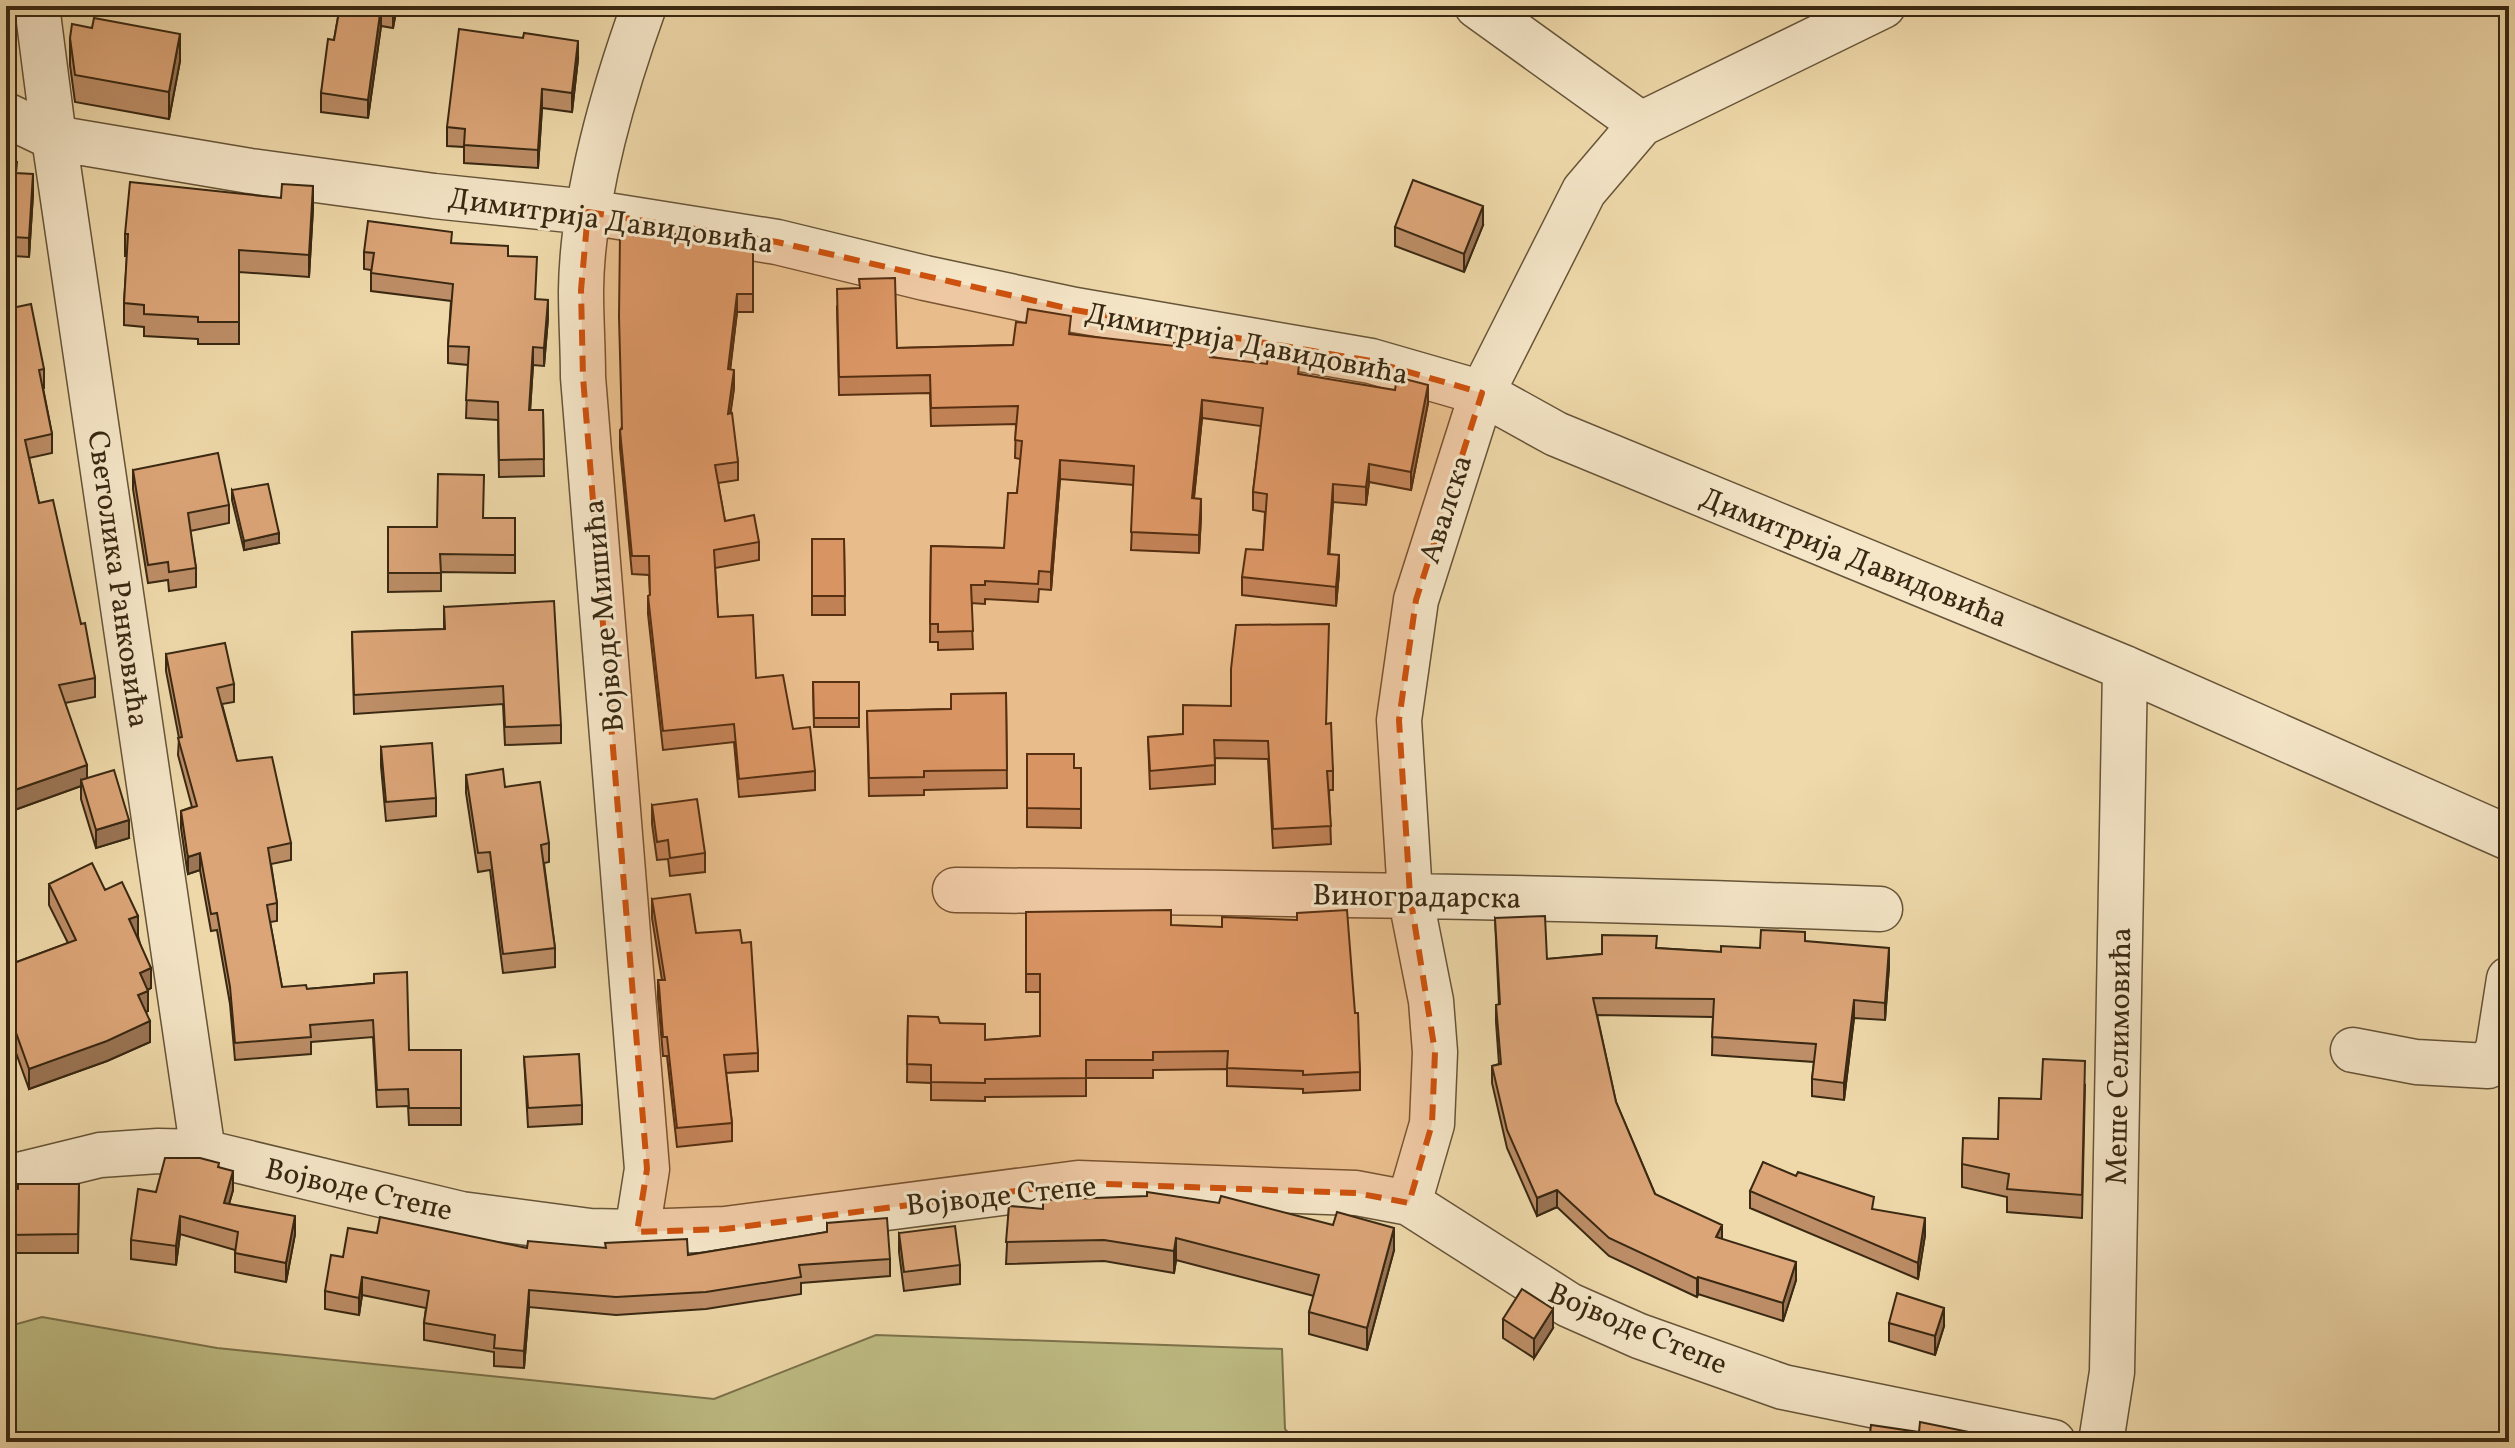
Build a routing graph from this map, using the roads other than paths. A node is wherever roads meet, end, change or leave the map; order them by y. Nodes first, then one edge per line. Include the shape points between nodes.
1 (37, 6) edge
2 (644, 6) edge
3 (1477, 6) edge
4 (1883, 6) edge
5 (6, 115) edge
6 (1641, 124) junction
7 (54, 138) junction
8 (588, 212) junction
9 (1482, 393) junction
10 (2125, 668) junction
11 (2509, 838) edge
12 (955, 890) dead end
13 (1410, 895) junction
14 (1880, 909) dead end
15 (2509, 979) edge
16 (2353, 1050) dead end
17 (203, 1152) junction
18 (6, 1178) edge
19 (1409, 1203) junction
20 (637, 1232) junction
21 (2053, 1442) edge
22 (2101, 1442) edge

1 - 7 street, Светолика Ранковића
2 - 8 street, Војводе Мишића via 619,74
3 - 6 street
4 - 6 street, Авалска
5 - 7 street, Димитрија Давидовића
6 - 9 street, Авалска via 1584,191
7 - 8 street, Димитрија Давидовића via 266,173
7 - 17 street, Светолика Ранковића
8 - 9 street, Димитрија Давидовића via 777,242 1075,310 1371,361
8 - 20 street, Војводе Мишића via 581,290 583,377 647,1169
9 - 10 street, Димитрија Давидовића via 1556,434
9 - 13 street, Авалска via 1416,600 1399,720
10 - 11 street, Димитрија Давидовића
10 - 22 street, Меше Селимовића via 2112,1372
12 - 13 street, Виноградарска
13 - 14 street, Виноградарска
13 - 19 street, Авалска via 1431,1001 1435,1052 1432,1124
15 - 16 street via 2498,1049 2488,1066 2416,1062
17 - 18 street, Војводе Степе via 100,1155
17 - 20 street, Војводе Степе via 461,1214
19 - 20 street, Војводе Степе via 1356,1193 1078,1183 725,1229
19 - 21 street, Војводе Степе via 1569,1305 1639,1336 1783,1387

